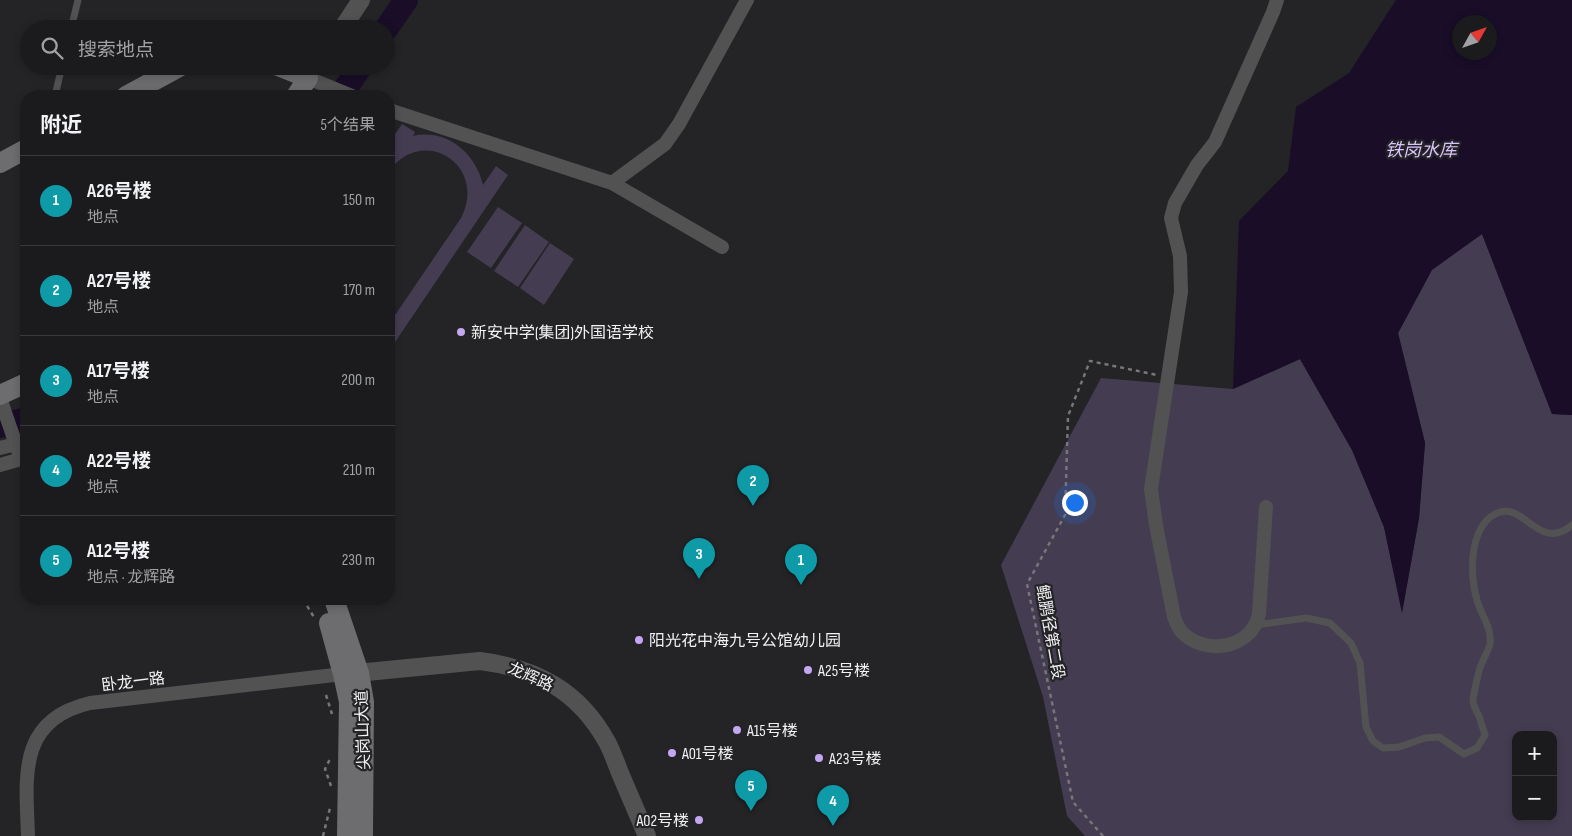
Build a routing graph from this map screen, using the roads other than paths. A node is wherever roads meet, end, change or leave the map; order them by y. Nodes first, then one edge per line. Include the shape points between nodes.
1 (78, 0) edge
2 (361, 0) edge
3 (746, 0) edge
4 (1277, 0) edge
5 (73, 20) edge
6 (348, 20) edge
7 (60, 75) edge
8 (164, 75) edge
9 (310, 75) edge
10 (316, 75) edge
11 (56, 90) edge
12 (137, 90) edge
13 (300, 90) edge
14 (337, 90) edge
15 (395, 112) edge
16 (20, 151) edge
17 (0, 163) edge
18 (612, 184) junction
19 (722, 247) dead end
20 (20, 387) edge
21 (0, 397) edge
22 (16, 444) junction
23 (0, 448) edge
24 (0, 464) edge
25 (1266, 507) dead end
26 (1572, 525) edge
27 (323, 605) edge
28 (335, 605) edge
29 (1255, 625) junction
30 (351, 673) junction
31 (28, 836) edge
32 (347, 836) edge
33 (363, 836) edge
34 (648, 836) edge

1 - 5 lane
2 - 6 street
3 - 18 street via 680,124 665,144
4 - 29 street via 1215,142 1197,165 1175,203 1171,218 1180,256 1181,292 1151,489 1174,618 1181,631 1204,646 1219,647 1246,636
7 - 11 lane
8 - 12 main road
9 - 13 main road
10 - 14 street
15 - 18 street
16 - 17 main road
18 - 19 street
20 - 21 main road
21 - 22 street
22 - 23 street
22 - 24 street via 20,459
25 - 29 street via 1259,614
26 - 29 lane via 1564,532 1550,534 1514,512 1502,512 1489,517 1478,533 1472,562 1477,600 1488,625 1490,644 1479,670 1473,703 1485,735 1477,748 1464,754 1439,737 1383,748 1373,741 1366,727 1360,663 1351,643 1330,623 1306,618
27 - 30 main road, 尖岗山大道
28 - 30 main road, 尖岗山大道
30 - 31 street, 卧龙一路 via 90,703 68,710 46,727 31,752 26,774
30 - 32 main road, 尖岗山大道
30 - 33 main road, 尖岗山大道 via 364,702
30 - 34 street, 龙辉路 via 480,661 510,666 545,679 564,691 595,723 607,742

